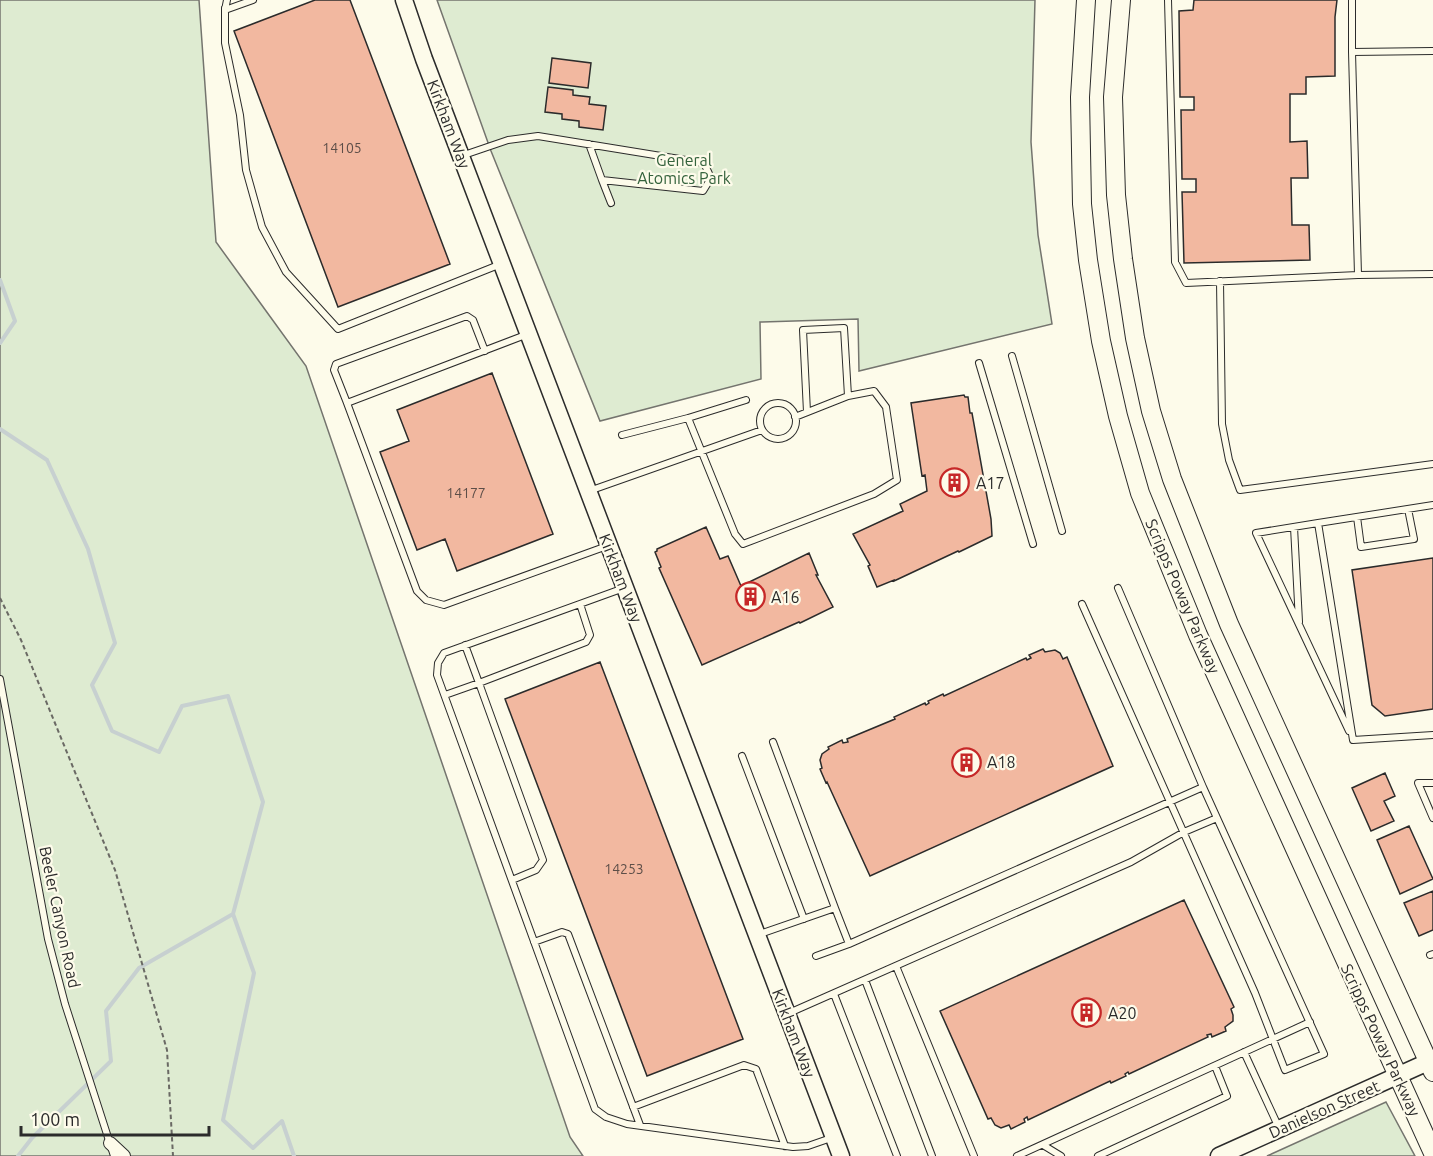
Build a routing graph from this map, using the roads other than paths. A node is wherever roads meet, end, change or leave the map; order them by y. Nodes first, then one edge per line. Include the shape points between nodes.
1 (226, 0) edge
2 (253, 0) edge
3 (404, 0) edge
4 (1086, 0) edge
5 (1121, 0) edge
6 (1168, 0) edge
7 (1352, 0) edge
8 (225, 10) junction
9 (1433, 51) edge
10 (1352, 52) junction
11 (589, 144) junction
12 (461, 156) junction
13 (602, 180) junction
14 (611, 203) dead end
15 (502, 263) junction
16 (1358, 274) junction
17 (1433, 274) edge
18 (1220, 281) junction
19 (528, 334) junction
20 (485, 351) junction
21 (1012, 356) dead end
22 (979, 363) dead end
23 (848, 396) junction
24 (746, 400) dead end
25 (347, 403) junction
26 (807, 412) junction
27 (795, 417) junction
28 (688, 418) junction
29 (762, 430) junction
30 (621, 435) dead end
31 (700, 452) junction
32 (1433, 464) edge
33 (589, 492) junction
34 (1433, 505) edge
35 (1408, 509) junction
36 (1357, 517) junction
37 (1318, 523) junction
38 (1293, 527) junction
39 (1062, 531) dead end
40 (1033, 544) dead end
41 (609, 545) junction
42 (625, 588) junction
43 (1118, 588) dead end
44 (580, 604) junction
45 (1082, 604) dead end
46 (1299, 625) junction
47 (465, 645) junction
48 (0, 679) edge
49 (479, 683) junction
50 (445, 695) junction
51 (1433, 735) edge
52 (1353, 740) junction
53 (773, 742) dead end
54 (742, 756) dead end
55 (1433, 783) edge
56 (1203, 787) junction
57 (1170, 801) junction
58 (1217, 818) junction
59 (1433, 818) edge
60 (1184, 832) junction
61 (512, 880) junction
62 (835, 908) junction
63 (804, 919) junction
64 (757, 935) junction
65 (534, 942) junction
66 (849, 944) junction
67 (816, 956) dead end
68 (896, 966) junction
69 (866, 980) junction
70 (834, 994) junction
71 (787, 1014) junction
72 (1310, 1022) junction
73 (1272, 1039) junction
74 (1244, 1052) junction
75 (1215, 1066) junction
76 (1431, 1067) edge
77 (1398, 1076) junction
78 (633, 1107) junction
79 (640, 1125) junction
80 (1280, 1129) junction
81 (834, 1137) junction
82 (110, 1143) junction
83 (1043, 1145) junction
84 (785, 1146) junction
85 (1433, 1154) edge
86 (114, 1156) edge
87 (124, 1156) edge
88 (841, 1156) edge
89 (897, 1156) edge
90 (932, 1156) edge
91 (974, 1156) edge
92 (1017, 1156) edge
93 (1061, 1156) edge
94 (1098, 1156) edge
95 (1219, 1156) edge

1 - 8 lane
2 - 8 lane
3 - 12 main road, Kirkham Way
4 - 77 main road, Scripps Poway Parkway via 1080,97 1082,204 1088,261 1101,341 1140,493 1202,645
5 - 76 main road, Scripps Poway Parkway via 1113,97 1116,195 1135,338 1151,411 1172,479 1229,624
6 - 18 lane via 1175,262 1186,283
7 - 10 lane
8 - 15 lane via 225,43 240,115 246,170 262,227 286,273 338,329
9 - 10 lane
10 - 16 lane
11 - 12 lane via 538,136 508,140
11 - 13 lane
11 - 13 lane via 704,163 711,178 702,191
12 - 15 main road, Kirkham Way
13 - 14 lane
15 - 19 main road, Kirkham Way
16 - 17 lane
16 - 18 lane
18 - 32 lane via 1222,424 1240,490
19 - 20 lane
19 - 33 main road, Kirkham Way
20 - 25 lane
20 - 25 lane via 468,316 336,364 334,370
21 - 39 lane
22 - 40 lane
23 - 26 lane
23 - 26 lane via 844,328 803,330
23 - 31 lane via 874,391 886,407 897,480 863,499 743,544 735,534
24 - 28 lane
25 - 41 lane via 417,591 426,600 444,604
26 - 27 lane
27 - 29 lane via 794,429 786,437 770,438
27 - 29 lane via 785,405 769,405 760,418
28 - 30 lane
28 - 31 lane
29 - 31 lane
31 - 33 lane
33 - 41 main road, Kirkham Way
34 - 35 lane
35 - 36 lane
35 - 36 lane via 1414,539 1361,547
36 - 37 lane
37 - 38 lane
37 - 52 lane
38 - 46 lane
38 - 46 lane via 1256,533
41 - 42 main road, Kirkham Way
42 - 44 lane
42 - 64 main road, Kirkham Way
43 - 56 lane
44 - 47 lane
44 - 49 lane via 590,635 586,642
45 - 57 lane
46 - 52 lane
47 - 49 lane
47 - 50 lane via 444,653 438,663 437,675
48 - 82 lane, Beeler Canyon Road via 48,939
49 - 50 lane
49 - 61 lane via 543,860 536,870
50 - 61 lane
51 - 52 lane
53 - 62 lane
54 - 63 lane
55 - 59 lane via 1418,783
56 - 57 lane
56 - 58 lane
57 - 60 lane
57 - 66 lane
58 - 60 lane
58 - 72 lane
60 - 68 lane via 1131,862
60 - 73 lane
61 - 65 lane
62 - 63 lane
62 - 66 lane
63 - 64 lane
64 - 71 main road, Kirkham Way
65 - 78 lane via 562,932 568,934
65 - 79 lane via 595,1109 606,1117
66 - 67 lane
68 - 69 lane
68 - 91 lane
69 - 70 lane
69 - 90 lane
70 - 71 lane
70 - 89 lane
71 - 81 main road, Kirkham Way
72 - 73 lane
72 - 73 lane via 1324,1054 1285,1070
73 - 74 lane
74 - 75 lane
74 - 80 lane
75 - 83 lane
75 - 94 lane via 1227,1096
76 - 77 main road, Danielson Street
77 - 80 main road, Danielson Street
77 - 85 main road, Scripps Poway Parkway
78 - 79 lane
78 - 84 lane via 744,1065 756,1069
79 - 84 lane
80 - 95 main road, Danielson Street
81 - 84 lane via 808,1146
81 - 88 main road, Kirkham Way
82 - 86 lane, Beeler Canyon Road
82 - 87 street
83 - 92 lane
83 - 93 lane

